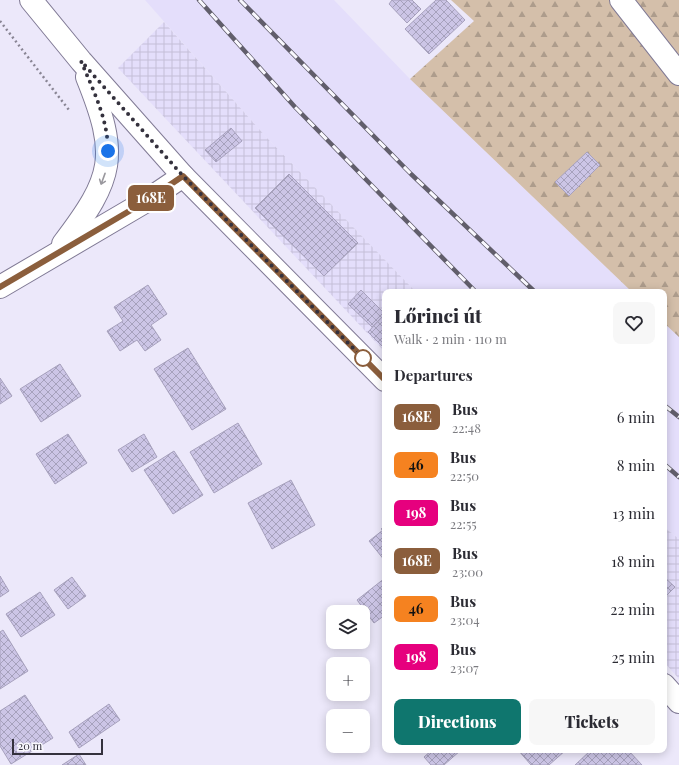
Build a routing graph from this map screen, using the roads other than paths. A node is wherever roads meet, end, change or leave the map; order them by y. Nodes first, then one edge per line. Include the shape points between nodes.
1 (31, 0) edge
2 (621, 0) edge
3 (81, 61) junction
4 (679, 74) edge
5 (183, 176) junction
6 (58, 252) junction
7 (0, 287) edge
8 (382, 377) edge
9 (667, 688) edge
10 (679, 702) edge

1 - 3 street
2 - 4 street
3 - 5 street
3 -> 6 street via 101,111 108,141 108,161 98,191 84,216
5 - 6 street via 143,203
5 - 8 street
6 - 7 street
9 - 10 street

